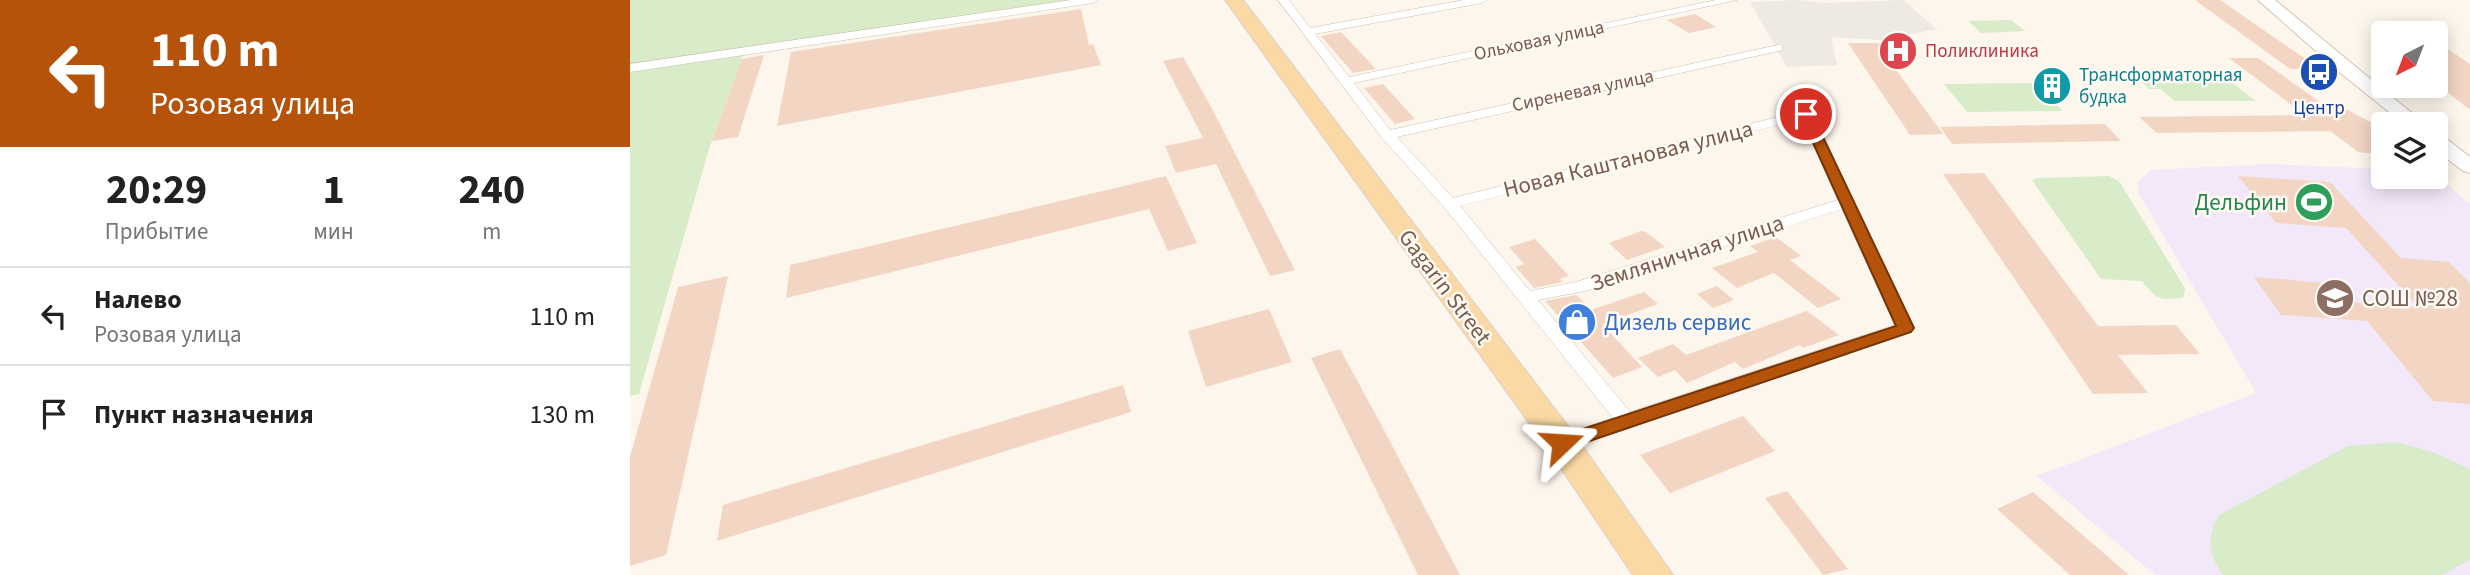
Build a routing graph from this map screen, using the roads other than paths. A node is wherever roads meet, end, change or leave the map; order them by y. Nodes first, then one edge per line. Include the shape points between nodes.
1 (1093, 0) edge
2 (1234, 0) edge
3 (1283, 0) edge
4 (1482, 0) edge
5 (1732, 0) edge
6 (2266, 0) edge
7 (1307, 32) junction
8 (1778, 47) dead end
9 (630, 68) edge
10 (1346, 81) junction
11 (2401, 112) edge
12 (1387, 135) junction
13 (2448, 150) edge
14 (2470, 167) edge
15 (1848, 202) junction
16 (1450, 204) junction
17 (1525, 297) junction
18 (1626, 421) junction
19 (1562, 443) junction
20 (1654, 575) edge

1 - 9 street
2 - 19 main road, Gagarin Street
3 - 7 street
4 - 7 street
5 - 10 street, Ольховая улица
6 - 11 street
7 - 10 street
8 - 12 street, Сиреневая улица
10 - 12 street
12 - 16 street
13 - 14 street
15 - 16 street, Новая Каштановая улица via 1806,114
15 - 17 street, Земляничная улица via 1580,287
15 - 18 street via 1905,328
16 - 17 street
17 - 18 street
18 - 19 street
19 - 20 main road, Gagarin Street

